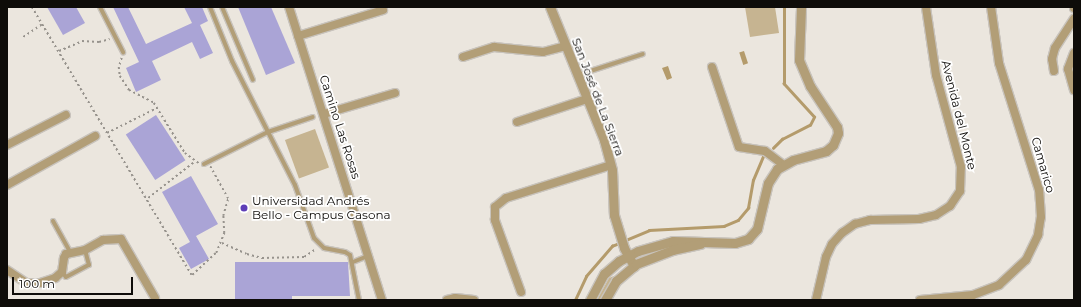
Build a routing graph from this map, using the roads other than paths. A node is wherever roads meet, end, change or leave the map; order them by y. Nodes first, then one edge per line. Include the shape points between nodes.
1 (100, 7) edge
2 (210, 7) edge
3 (222, 7) edge
4 (289, 7) edge
5 (550, 7) edge
6 (802, 7) edge
7 (926, 7) edge
8 (991, 7) edge
9 (383, 10) dead end
10 (1074, 19) edge
11 (298, 36) junction
12 (566, 46) junction
13 (123, 52) road end
14 (1074, 53) edge
15 (643, 54) dead end
16 (463, 57) dead end
17 (712, 67) dead end
18 (1054, 71) dead end
19 (578, 75) junction
20 (254, 80) dead end
21 (1074, 90) edge
22 (396, 93) dead end
23 (587, 99) junction
24 (324, 114) junction
25 (66, 115) dead end
26 (313, 117) dead end
27 (518, 122) dead end
28 (268, 132) junction
29 (95, 136) dead end
30 (7, 145) edge
31 (204, 164) road end
32 (782, 164) junction
33 (611, 165) junction
34 (7, 185) edge
35 (53, 221) dead end
36 (707, 242) junction
37 (85, 250) junction
38 (70, 252) junction
39 (368, 256) junction
40 (627, 256) junction
41 (353, 262) junction
42 (634, 266) junction
43 (7, 270) edge
44 (62, 272) junction
45 (521, 292) dead end
46 (154, 298) dead end
47 (359, 300) edge
48 (382, 300) edge
49 (448, 300) edge
50 (474, 300) edge
51 (590, 300) edge
52 (605, 300) edge
53 (816, 300) edge
54 (920, 300) edge

1 - 13 lane
2 - 28 lane via 232,62
3 - 20 lane
4 - 11 street, Camino Las Rosas
5 - 12 street, San José de La Sierra
6 - 32 street via 799,60 802,72 834,120 838,133 833,145 826,151
7 - 53 street, Avenida del Monte via 936,75 961,167 960,191 950,206 936,215 919,219 870,220 855,224 842,233 832,244 826,258
8 - 54 street, Camarico via 999,63 1039,190 1041,217 1038,235 1023,264 999,285 974,295
9 - 11 street
10 - 18 street via 1055,48 1052,60
11 - 24 street, Camino Las Rosas
12 - 16 street via 543,52 494,47
12 - 19 street, San José de La Sierra
14 - 21 street via 1068,69
15 - 19 lane
17 - 32 street via 739,147 765,151
19 - 23 street, San José de La Sierra
22 - 24 street
23 - 27 street
23 - 33 street, San José de La Sierra
24 - 39 street, Camino Las Rosas
25 - 30 street
26 - 28 lane
28 - 31 lane
28 - 41 lane via 299,196 307,225 319,244 324,248 345,252
29 - 34 street
32 - 36 street via 768,183 760,222 753,235 735,243
33 - 40 street, San José de La Sierra via 614,215
33 - 45 street via 506,198 495,207 495,220
35 - 38 lane
36 - 40 street via 673,241
36 - 42 street via 665,253
37 - 38 street
37 - 44 lane via 89,265 66,277
37 - 46 street via 103,240 121,239
38 - 44 street via 64,258
39 - 41 lane
39 - 48 street, Camino Las Rosas
40 - 42 street, San José de La Sierra
40 - 51 street via 604,274
41 - 47 lane
42 - 52 street via 616,281
43 - 44 street via 26,283 32,284 55,278
49 - 50 street

